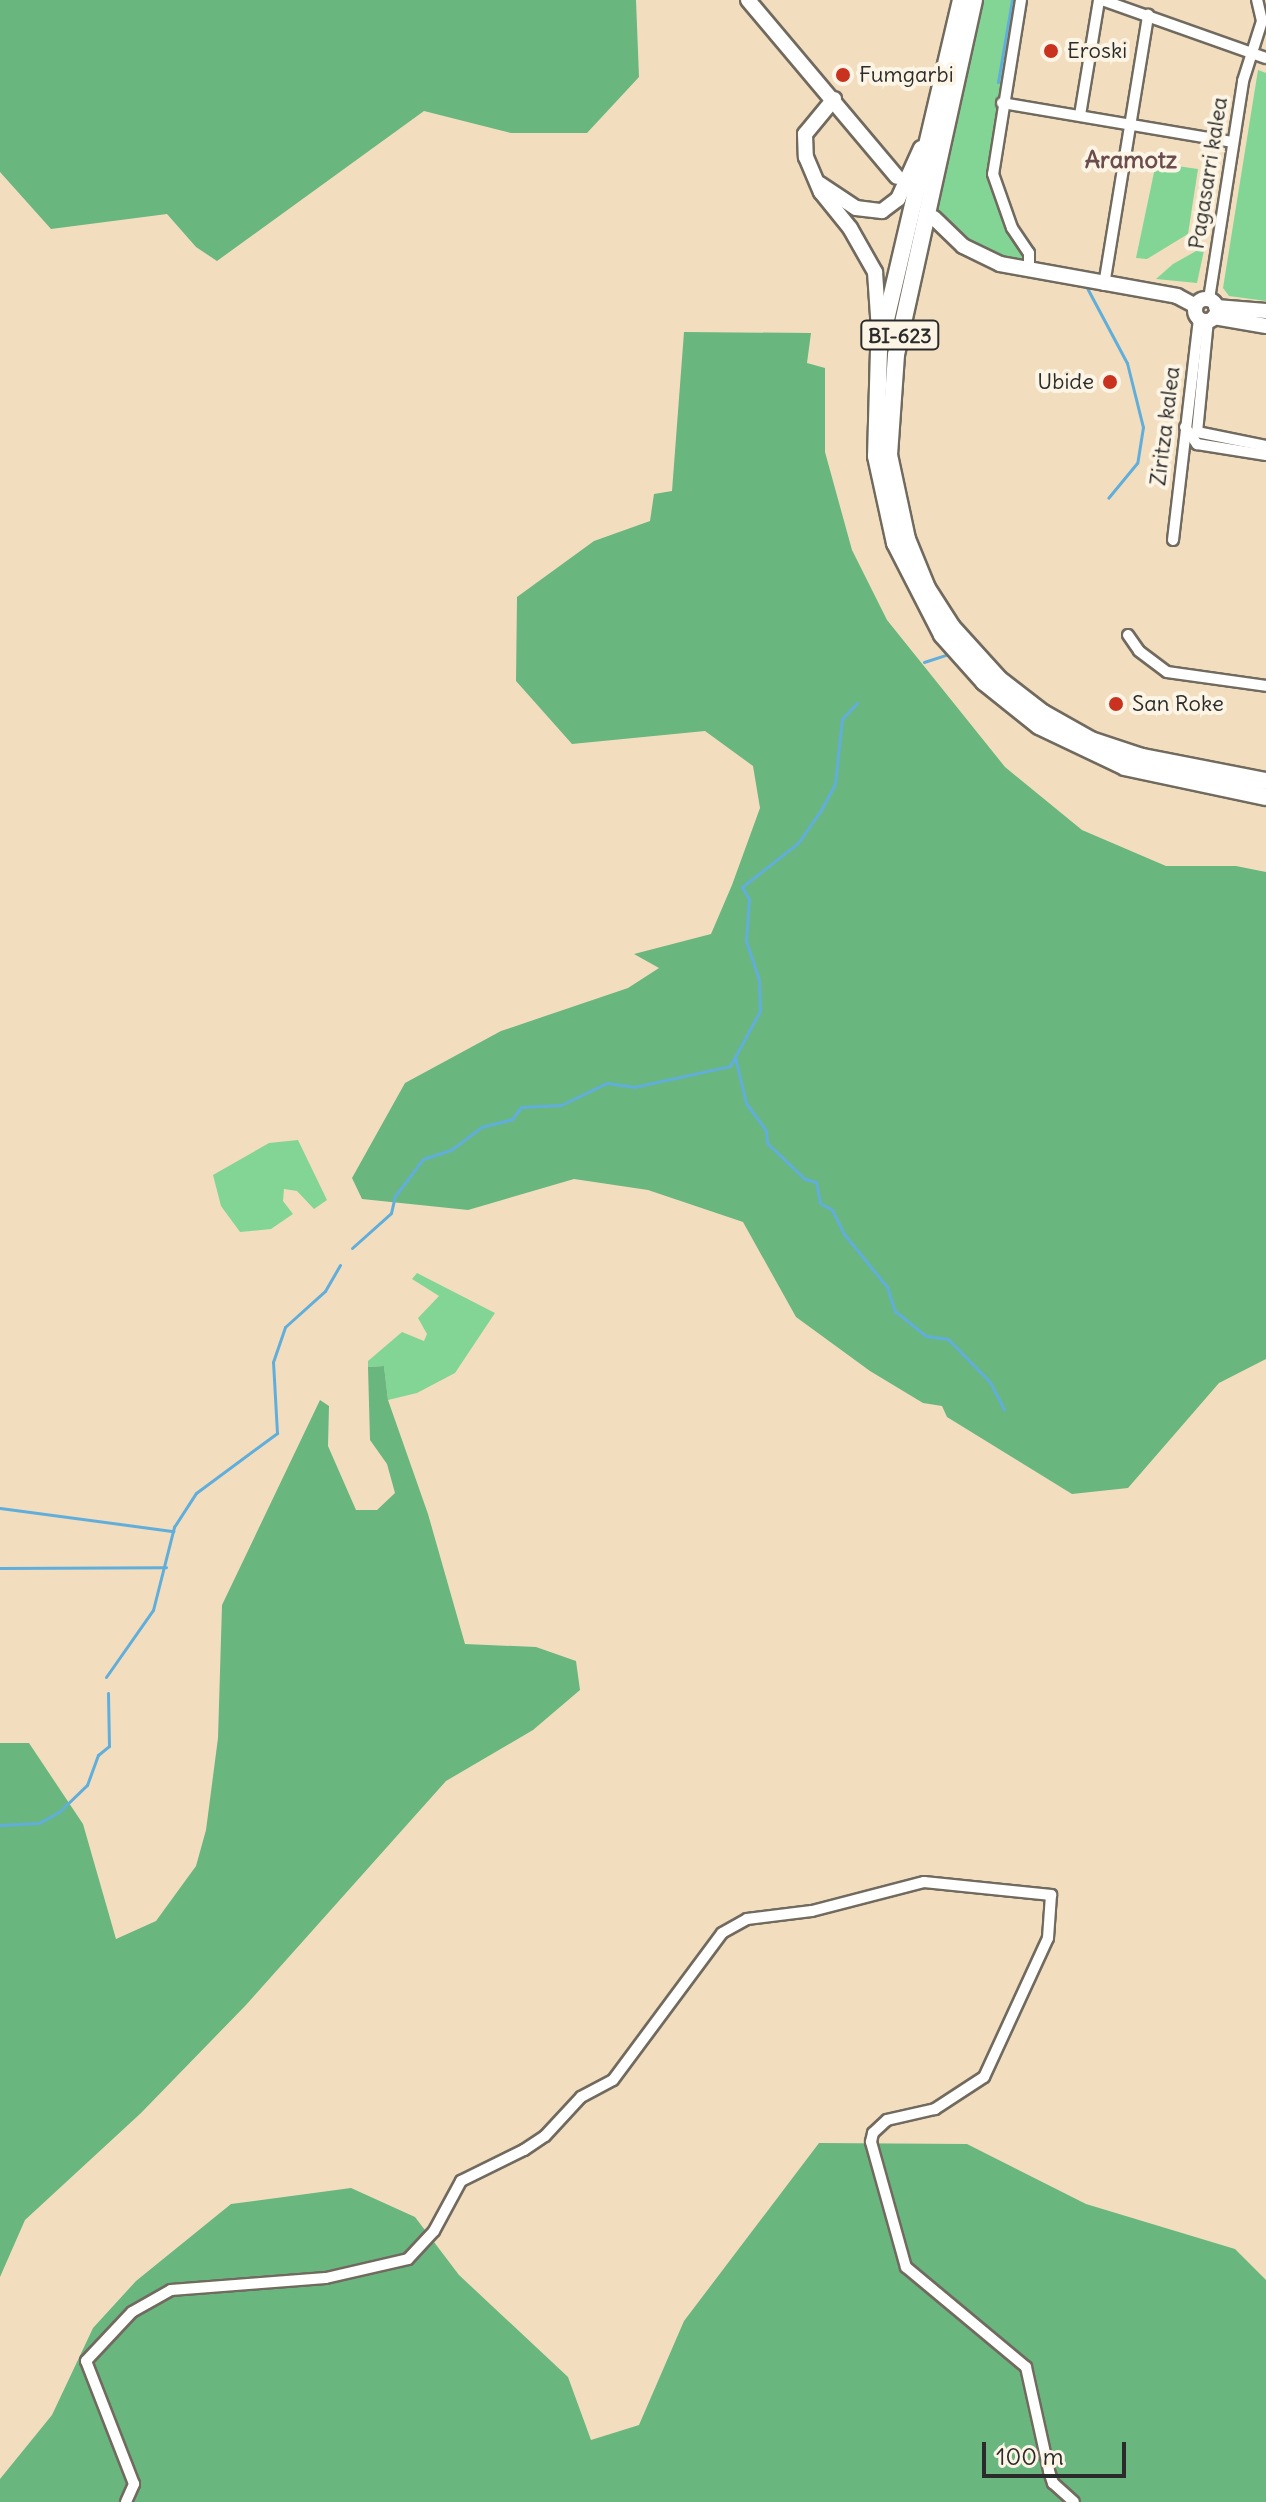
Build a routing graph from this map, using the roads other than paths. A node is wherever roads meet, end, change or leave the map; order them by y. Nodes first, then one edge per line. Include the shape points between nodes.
1 (748, 0) edge
2 (961, 0) edge
3 (974, 0) edge
4 (1021, 0) edge
5 (1101, 0) edge
6 (1257, 0) edge
7 (1148, 15) junction
8 (1250, 54) junction
9 (1266, 58) edge
10 (834, 99) junction
11 (1002, 103) junction
12 (1080, 115) junction
13 (1130, 124) junction
14 (929, 129) junction
15 (1233, 142) junction
16 (897, 177) dead end
17 (818, 182) junction
18 (934, 218) dead end
19 (1029, 271) junction
20 (1104, 285) junction
21 (1207, 311) junction
22 (1266, 311) edge
23 (1266, 326) edge
24 (879, 350) junction
25 (1190, 426) junction
26 (1266, 446) edge
27 (1266, 455) edge
28 (1173, 540) dead end
29 (1128, 635) dead end
30 (968, 656) junction
31 (992, 680) junction
32 (1266, 686) edge
33 (1266, 781) edge
34 (1266, 797) edge
35 (126, 2502) edge
36 (1074, 2502) edge

1 - 10 street
2 - 14 main road, BI-623
3 - 30 main road, BI-623 via 905,309 889,455 893,491 927,588
4 - 11 street
5 - 7 street
5 - 12 street
6 - 8 street, Pagasarri kalea via 1262,21
7 - 8 street
7 - 13 street
8 - 9 street
8 - 15 street, Pagasarri kalea
10 - 16 street
10 - 17 street via 805,134 806,157
11 - 12 street
11 - 19 street via 995,190 1029,253
12 - 13 street
13 - 15 street
13 - 20 street
14 - 17 street via 902,192 882,211 856,208
14 - 24 main road, BI-623
15 - 21 street, Pagasarri kalea
17 - 24 street via 875,272
18 - 19 street via 980,256
19 - 20 street
20 - 21 street via 1177,296
21 - 22 street
21 - 23 street
21 - 25 street, Ziritza kalea
24 - 30 main road, BI-623 via 875,422 882,493 895,543 917,594
25 - 26 street via 1204,437
25 - 27 street via 1197,444
25 - 28 street, Ziritza kalea
29 - 32 street via 1139,651 1167,672
30 - 31 main road, BI-623
31 - 33 main road, BI-623 via 1091,740 1142,757
31 - 34 main road, BI-623 via 1039,726 1078,748 1186,784
35 - 36 street via 134,2484 86,2361 132,2312 171,2290 326,2278 408,2259 434,2231 461,2181 524,2150 545,2136 581,2097 613,2080 722,1933 747,1919 812,1911 924,1882 1051,1895 1048,1938 984,2077 935,2109 887,2120 871,2142 906,2267 1026,2367 1053,2483

